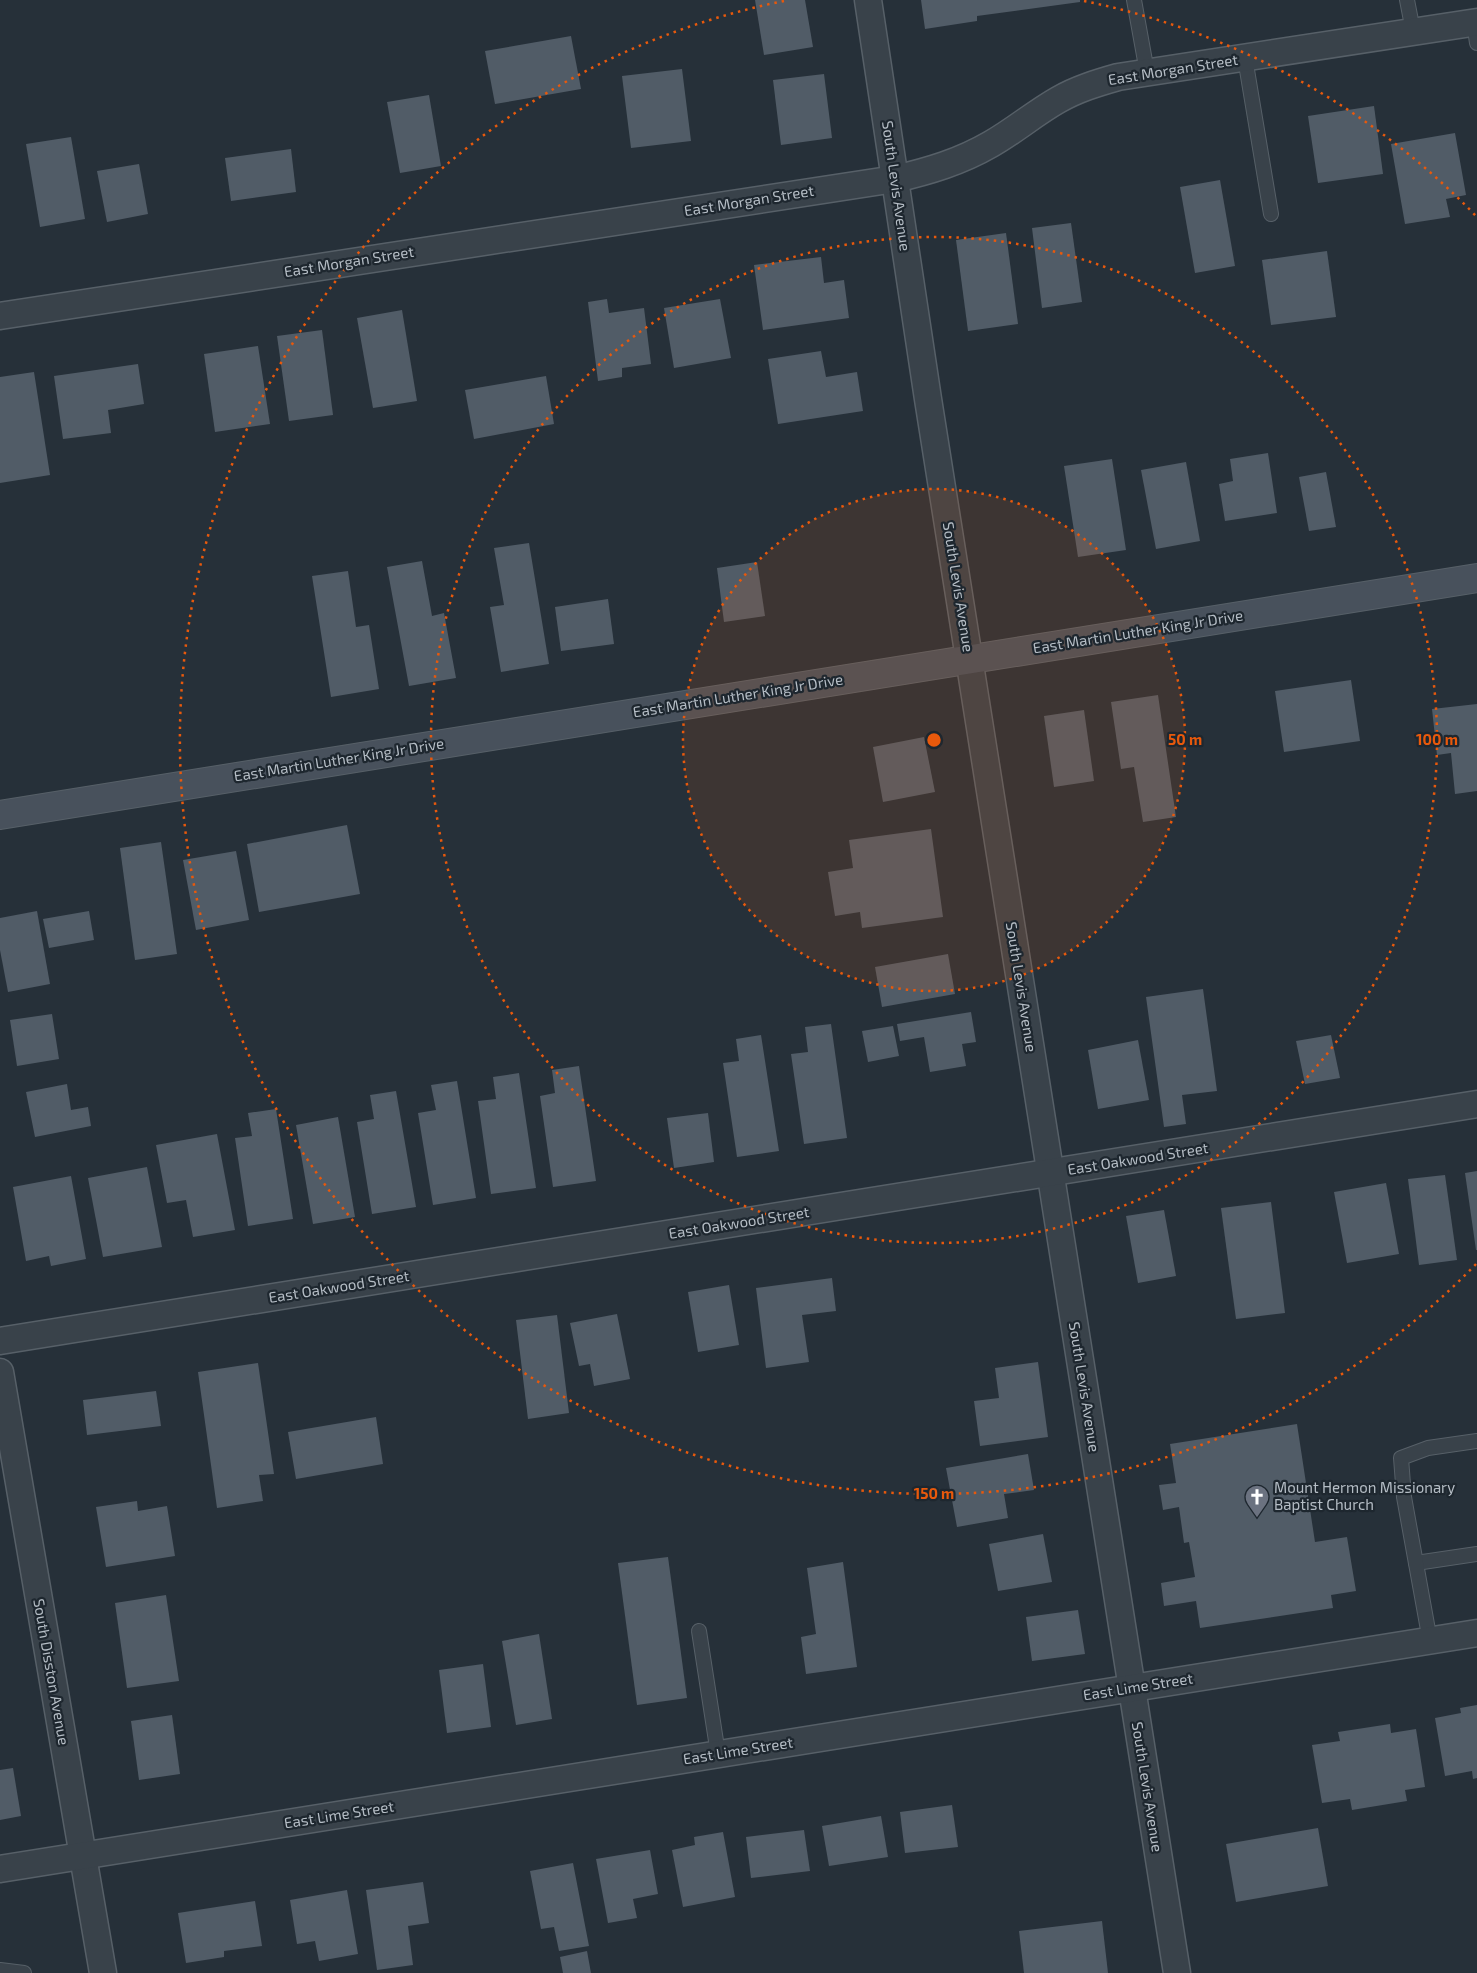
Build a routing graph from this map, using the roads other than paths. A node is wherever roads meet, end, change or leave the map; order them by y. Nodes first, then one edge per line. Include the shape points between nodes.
1 (868, 0) edge
2 (1134, 0) edge
3 (1407, 0) edge
4 (1476, 29) edge
5 (1413, 31) junction
6 (1245, 58) junction
7 (1148, 72) junction
8 (895, 179) junction
9 (1270, 214) dead end
10 (0, 316) edge
11 (1477, 578) edge
12 (969, 658) junction
13 (0, 815) edge
14 (1477, 1104) edge
15 (1050, 1173) junction
16 (0, 1341) edge
17 (0, 1372) edge
18 (1477, 1441) edge
19 (1477, 1554) edge
20 (1416, 1563) junction
21 (700, 1631) dead end
22 (1477, 1634) edge
23 (1430, 1641) junction
24 (1131, 1688) junction
25 (718, 1754) junction
26 (83, 1856) junction
27 (0, 1869) edge
28 (0, 1970) edge
29 (24, 1973) edge
30 (103, 1973) edge
31 (1177, 1973) edge

1 - 8 street, South Levis Avenue
2 - 7 lane
3 - 5 lane
4 - 5 street, East Morgan Street
5 - 6 street, East Morgan Street
6 - 7 street, East Morgan Street
6 - 9 lane
7 - 8 street, East Morgan Street via 1080,89 963,159 935,170
8 - 10 street, East Morgan Street
8 - 12 street, South Levis Avenue
11 - 12 street, East Martin Luther King Jr Drive
12 - 13 street, East Martin Luther King Jr Drive
12 - 15 street, South Levis Avenue
14 - 15 street, East Oakwood Street
15 - 16 street, East Oakwood Street
15 - 24 street, South Levis Avenue
17 - 26 street, South Disston Avenue
18 - 20 lane via 1428,1448 1401,1458 1404,1497
19 - 20 lane
20 - 23 lane
21 - 25 lane
22 - 23 street, East Lime Street
23 - 24 street, East Lime Street
24 - 25 street, East Lime Street
24 - 31 street, South Levis Avenue
25 - 26 street, East Lime Street
26 - 27 street, East Lime Street
26 - 30 street, South Disston Avenue
28 - 29 lane

